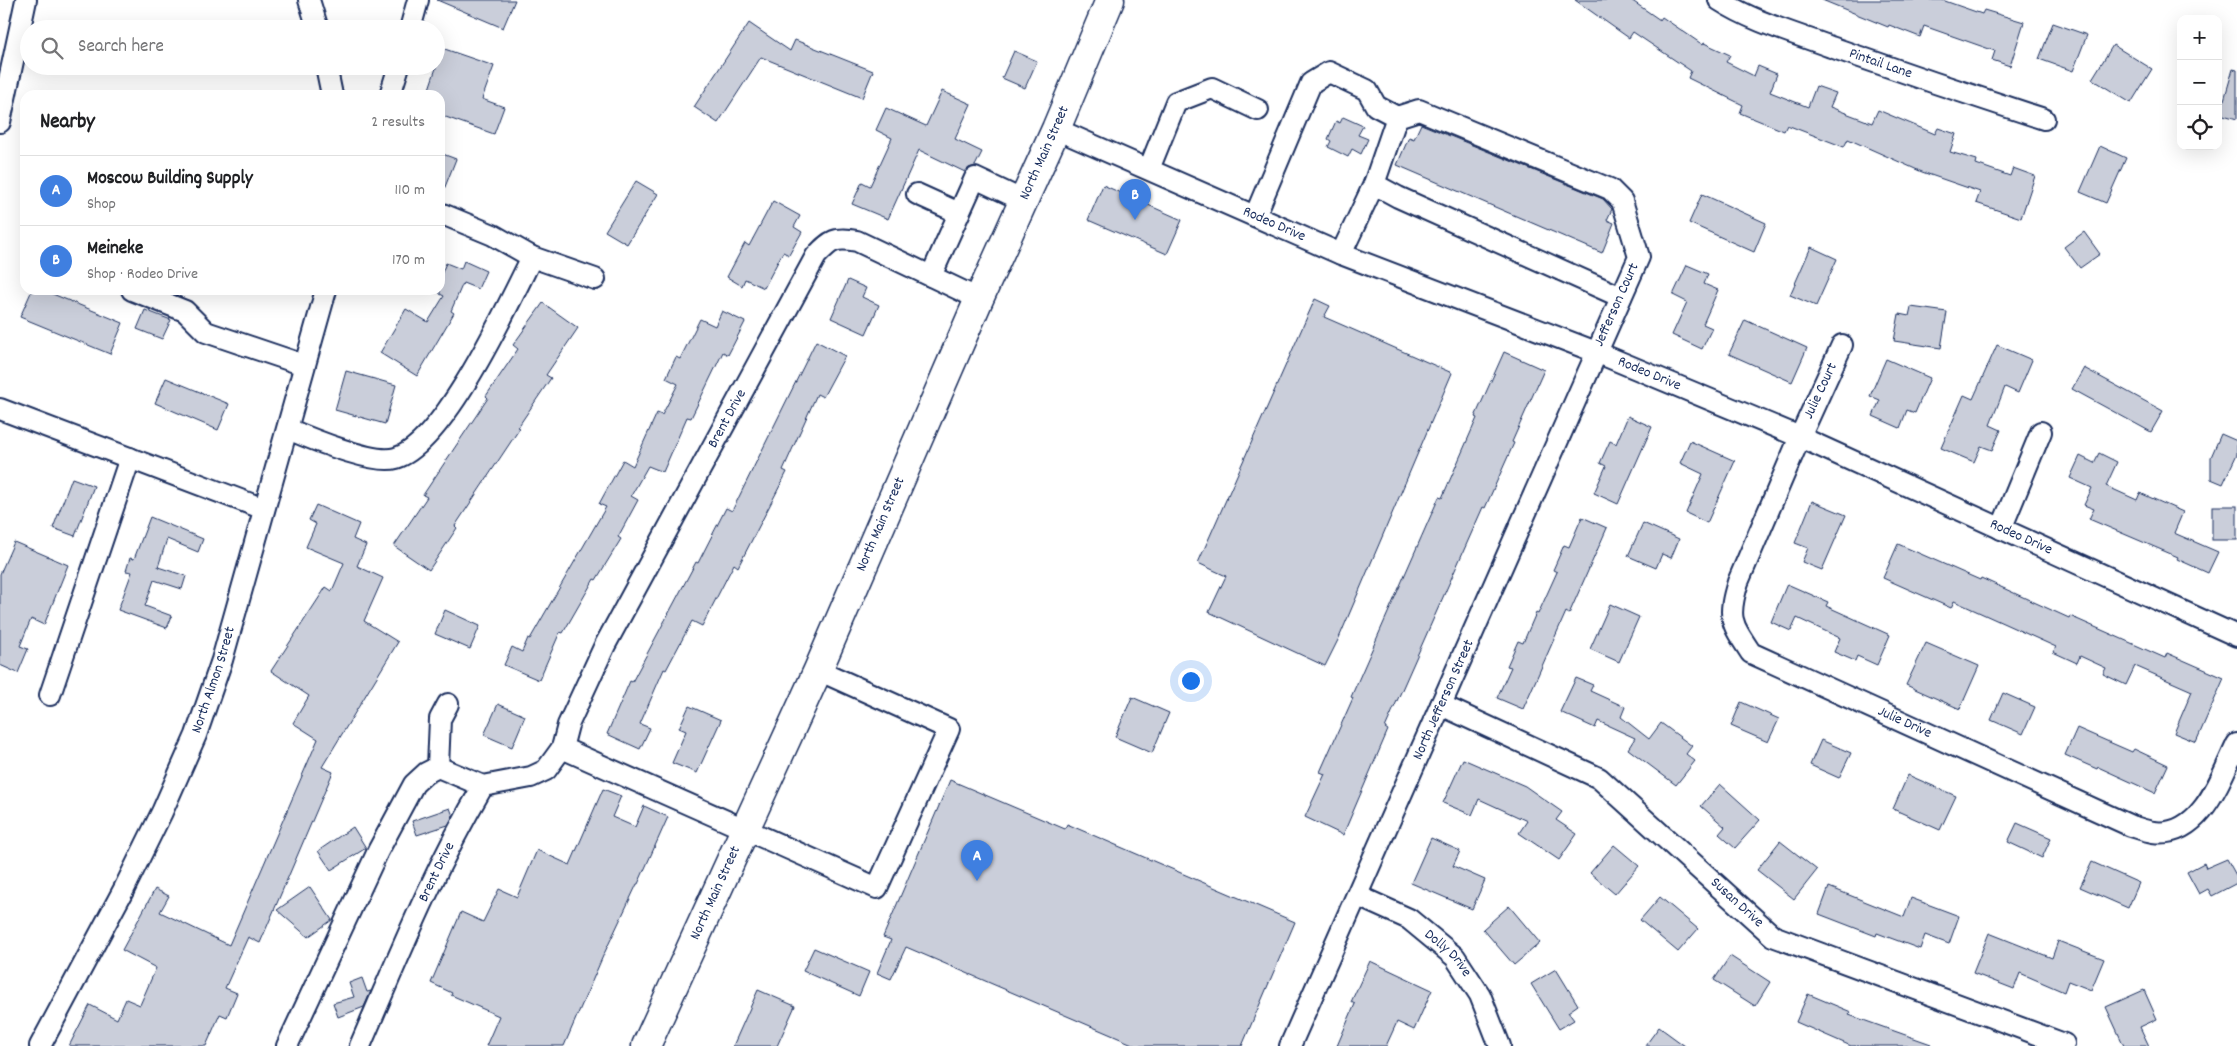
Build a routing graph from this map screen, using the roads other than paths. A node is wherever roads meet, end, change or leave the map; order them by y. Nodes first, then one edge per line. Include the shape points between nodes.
1 (26, 0) edge
2 (309, 0) edge
3 (418, 0) edge
4 (1110, 0) edge
5 (1719, 0) edge
6 (22, 20) edge
7 (315, 20) edge
8 (412, 20) edge
9 (20, 28) edge
10 (328, 75) edge
11 (396, 75) edge
12 (331, 90) edge
13 (392, 90) edge
14 (1258, 110) dead end
15 (1397, 117) junction
16 (2044, 119) dead end
17 (0, 122) edge
18 (1056, 129) junction
19 (1149, 168) junction
20 (1374, 184) junction
21 (917, 194) dead end
22 (1024, 201) junction
23 (959, 213) junction
24 (445, 216) edge
25 (1255, 216) junction
26 (1341, 254) junction
27 (532, 257) junction
28 (931, 276) junction
29 (595, 279) dead end
30 (145, 295) edge
31 (325, 295) edge
32 (1621, 297) junction
33 (979, 299) junction
34 (1842, 345) dead end
35 (1596, 352) junction
36 (304, 365) junction
37 (0, 409) edge
38 (288, 429) junction
39 (2041, 432) dead end
40 (1800, 437) junction
41 (130, 458) junction
42 (264, 509) junction
43 (2001, 529) junction
44 (2237, 636) edge
45 (818, 670) junction
46 (50, 695) dead end
47 (448, 704) dead end
48 (1442, 705) junction
49 (2237, 744) edge
50 (562, 748) junction
51 (438, 767) junction
52 (483, 786) junction
53 (744, 829) junction
54 (1358, 896) junction
55 (2064, 1044) dead end
56 (40, 1046) edge
57 (287, 1046) edge
58 (360, 1046) edge
59 (646, 1046) edge
60 (1290, 1046) edge
61 (1500, 1046) edge

1 - 6 street
2 - 7 street
3 - 8 street
4 - 18 highway, North Main Street
5 - 16 street, Pintail Lane via 1783,30
9 - 17 street
10 - 12 street
11 - 13 street
14 - 19 street via 1212,88 1176,102
15 - 20 street
15 - 25 street via 1376,106 1368,90 1329,72 1311,83
15 - 32 street, Jefferson Court via 1419,110 1610,189 1622,201 1639,257
18 - 19 street, Rodeo Drive
18 - 22 highway, North Main Street
19 - 25 street, Rodeo Drive
20 - 26 street
20 - 32 street
21 - 23 street
22 - 23 street via 975,178
22 - 33 highway, North Main Street
23 - 28 street
24 - 27 street via 493,235
25 - 26 street, Rodeo Drive
26 - 35 street, Rodeo Drive
27 - 29 street
27 - 38 street via 488,347 445,413 414,450 395,459 372,457 324,445
28 - 33 street, Brent Drive
28 - 50 street, Brent Drive via 857,241 840,238 827,243 816,256 605,645 568,726
30 - 36 street via 185,311 206,332
31 - 36 street, North Almon Street
32 - 35 street, Jefferson Court
33 - 45 highway, North Main Street
34 - 40 street, Julie Court
35 - 40 street, Rodeo Drive
35 - 48 street, North Jefferson Street
36 - 38 street, North Almon Street
37 - 41 street
38 - 42 street, North Almon Street
39 - 43 street
40 - 43 street, Rodeo Drive
40 - 49 street, Julie Drive via 1738,582 1731,607 1735,630 1751,654 2130,826 2155,832 2181,828 2198,815 2211,799
41 - 42 street
41 - 46 street
42 - 56 street, North Almon Street via 222,660 196,735 124,889
43 - 44 street, Rodeo Drive
45 - 53 highway, North Main Street
45 - 53 street via 949,729 877,888
47 - 51 street via 440,719
48 - 54 street, North Jefferson Street
48 - 55 street, Susan Drive via 1599,778 1773,936
50 - 52 street, Brent Drive via 546,770 531,777
50 - 53 street
51 - 52 street
51 - 57 street via 414,784 378,851
52 - 58 street, Brent Drive via 460,825 415,920
53 - 59 highway, North Main Street
54 - 60 street, North Jefferson Street
54 - 61 street, Dolly Drive via 1409,919 1455,957 1480,995

